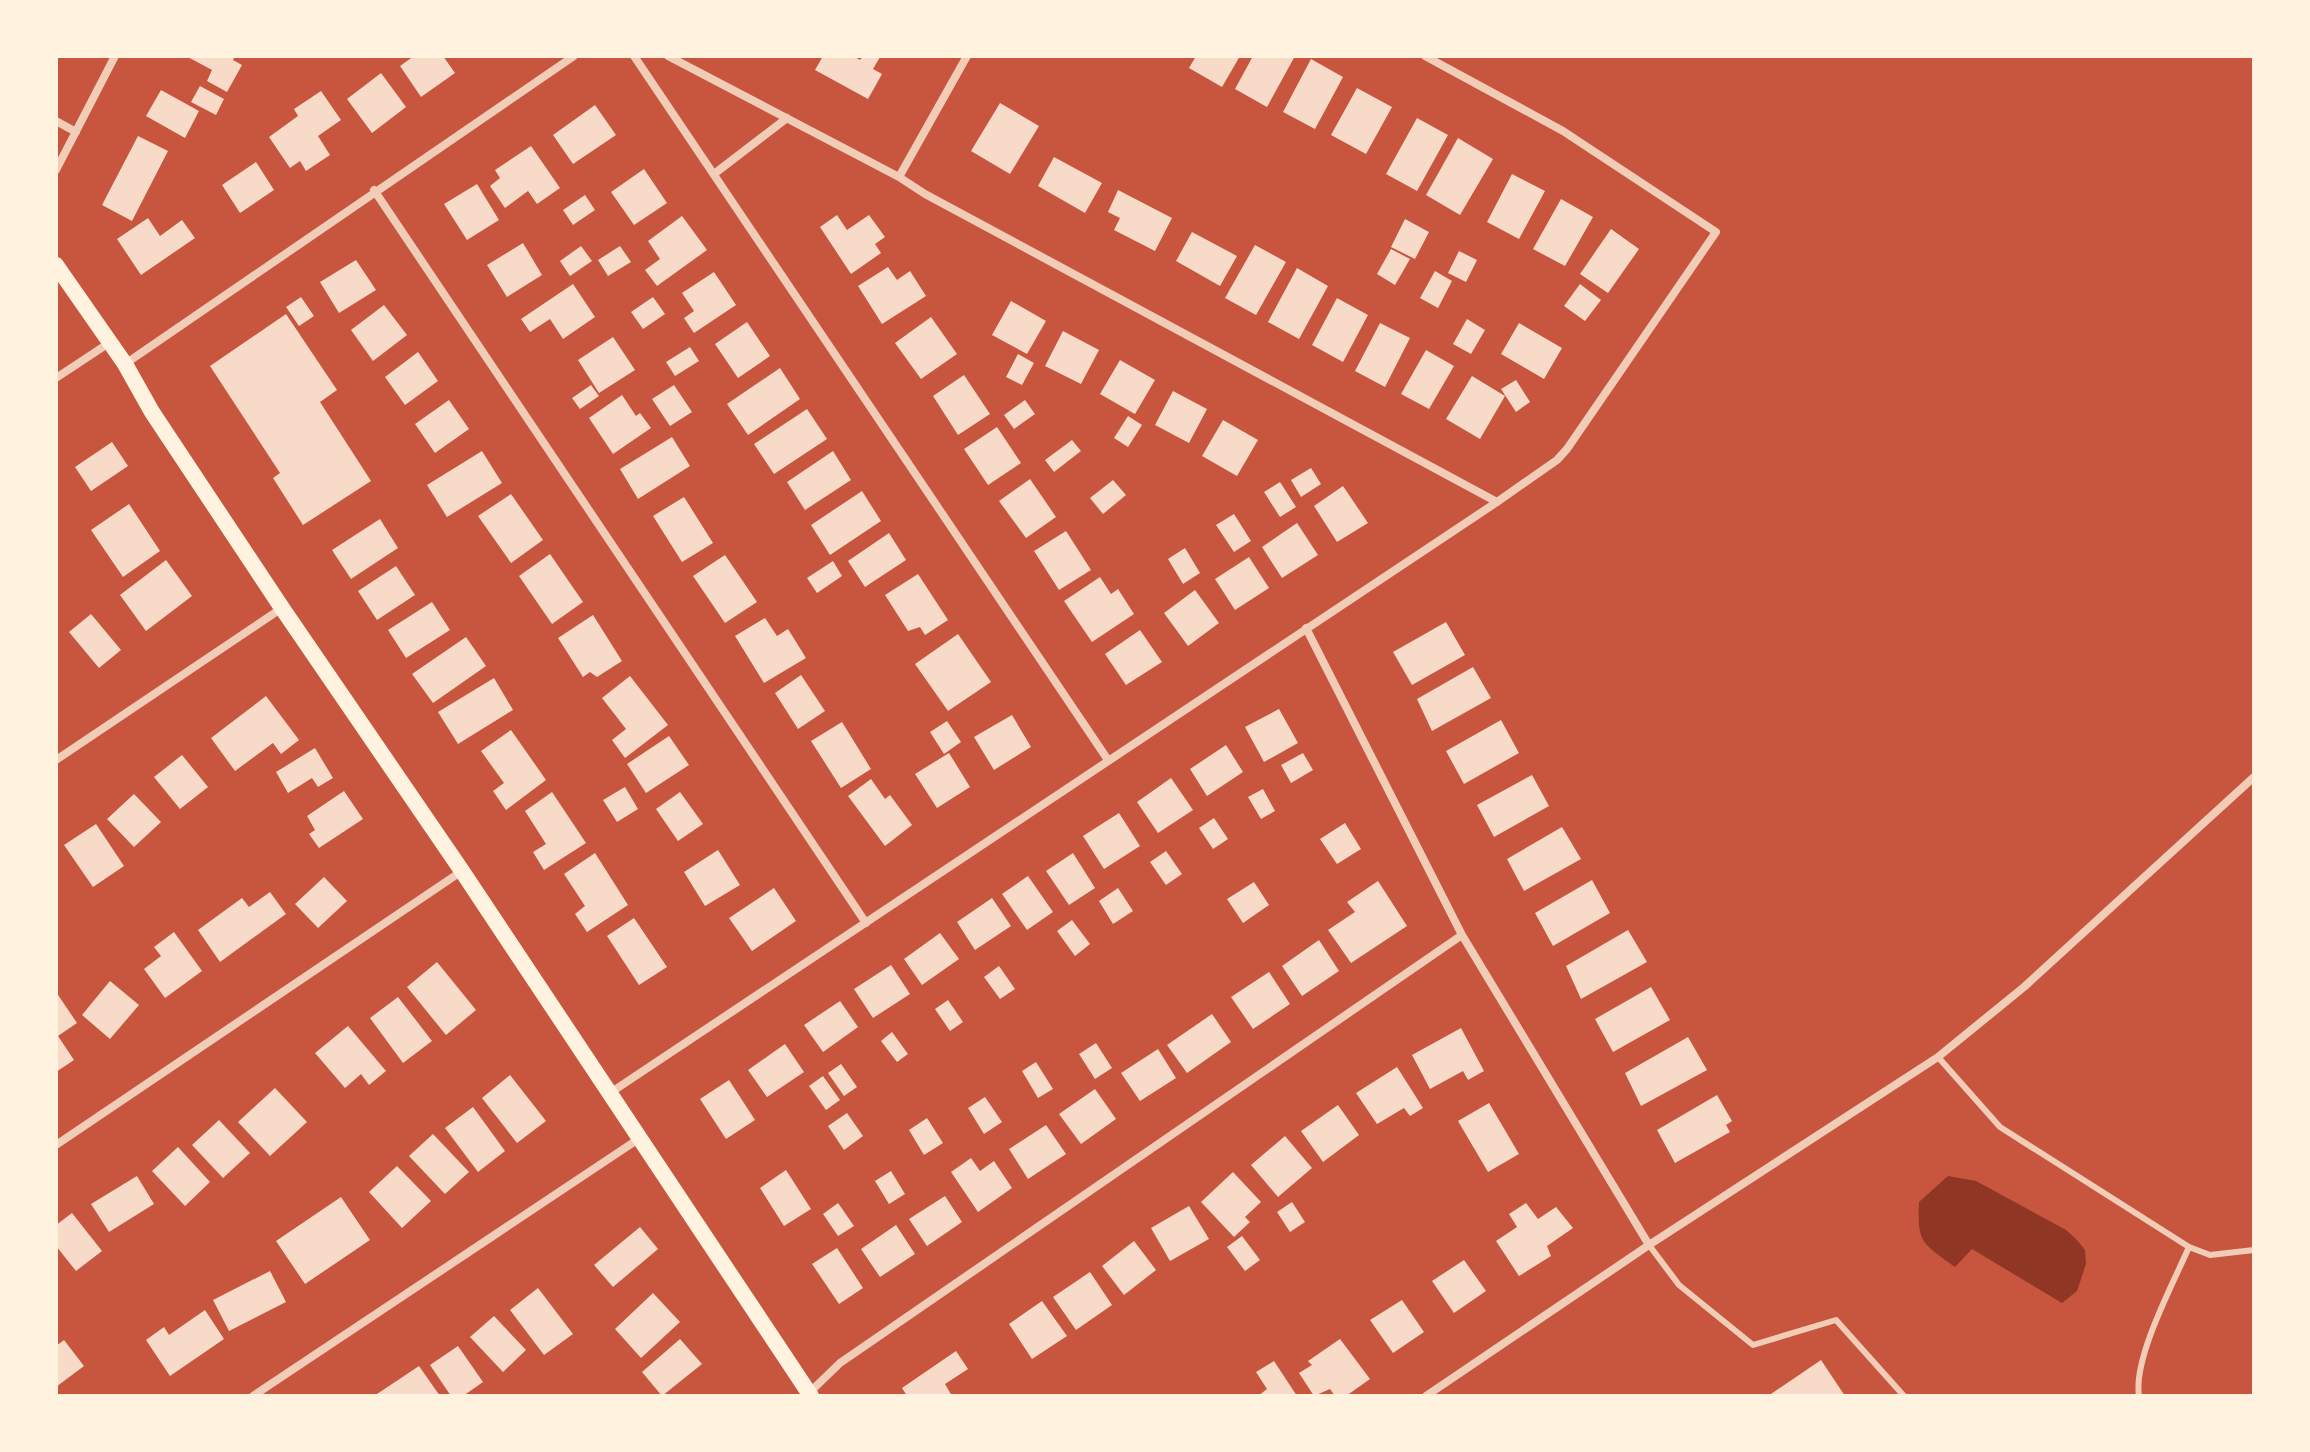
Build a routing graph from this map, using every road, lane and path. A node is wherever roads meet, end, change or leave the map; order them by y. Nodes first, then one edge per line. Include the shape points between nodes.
1 (115, 56) edge
2 (574, 56) edge
3 (634, 56) edge
4 (668, 56) edge
5 (967, 56) edge
6 (1425, 56) edge
7 (787, 118) junction
8 (56, 121) edge
9 (76, 132) junction
10 (56, 170) edge
11 (714, 174) junction
12 (899, 177) junction
13 (374, 190) junction
14 (56, 265) edge
15 (109, 343) junction
16 (125, 364) junction
17 (56, 378) edge
18 (1497, 502) junction
19 (282, 608) junction
20 (1306, 628) junction
21 (56, 760) edge
22 (1108, 760) junction
23 (2254, 777) edge
24 (462, 871) junction
25 (866, 923) junction
26 (1462, 935) junction
27 (1938, 1057) junction
28 (610, 1093) junction
29 (640, 1138) junction
30 (56, 1145) edge
31 (1649, 1245) junction
32 (2189, 1247) junction
33 (2254, 1250) edge
34 (809, 1395) edge
35 (253, 1396) edge
36 (1426, 1396) edge
37 (1904, 1396) edge
38 (2139, 1396) edge

1 - 9 street
2 - 13 street
3 - 11 street
4 - 7 street
5 - 12 street
6 - 18 street via 1563,131 1716,232 1567,449
7 - 11 street
7 - 12 street
8 - 9 street
9 - 10 street
11 - 22 street
12 - 18 street
13 - 16 street
13 - 25 street
14 - 15 main road
15 - 16 main road
15 - 17 street
16 - 19 main road
18 - 20 street
19 - 21 street
19 - 24 main road
20 - 22 street
20 - 26 street
22 - 25 street
23 - 27 street via 2024,987
24 - 28 main road
24 - 30 street
25 - 28 street
26 - 31 street
26 - 34 street via 840,1363
27 - 31 street
27 - 32 lane via 2000,1127
28 - 29 main road
29 - 34 main road
29 - 35 street
31 - 36 street
31 - 37 lane via 1679,1285 1753,1345 1836,1320
32 - 33 lane via 2210,1255
32 - 38 lane via 2148,1343 2137,1381

